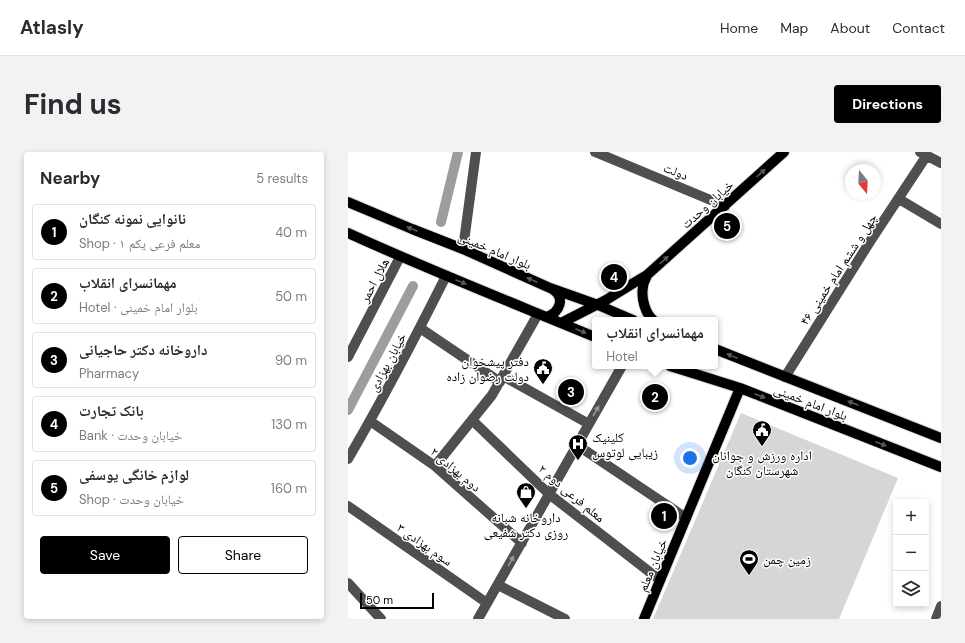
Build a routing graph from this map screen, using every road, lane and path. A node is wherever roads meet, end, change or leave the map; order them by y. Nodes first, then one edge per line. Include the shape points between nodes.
1 (476, 152) edge
2 (594, 152) edge
3 (784, 152) edge
4 (924, 154) edge
5 (941, 163) edge
6 (899, 199) junction
7 (348, 202) edge
8 (725, 206) junction
9 (941, 224) edge
10 (348, 233) edge
11 (463, 249) junction
12 (400, 257) junction
13 (647, 275) junction
14 (446, 276) junction
15 (550, 288) junction
16 (598, 305) junction
17 (542, 316) junction
18 (624, 317) edge
19 (650, 317) edge
20 (561, 323) junction
21 (420, 328) junction
22 (592, 336) edge
23 (718, 350) edge
24 (348, 357) edge
25 (620, 369) edge
26 (680, 369) edge
27 (785, 377) junction
28 (501, 379) junction
29 (740, 388) junction
30 (472, 420) junction
31 (370, 421) junction
32 (589, 424) junction
33 (941, 438) edge
34 (577, 445) junction
35 (348, 459) edge
36 (435, 466) junction
37 (941, 467) edge
38 (549, 494) junction
39 (348, 506) edge
40 (686, 518) junction
41 (522, 543) junction
42 (660, 580) junction
43 (348, 583) edge
44 (498, 585) junction
45 (487, 603) junction
46 (941, 606) edge
47 (381, 619) edge
48 (478, 619) edge
49 (565, 619) edge
50 (644, 619) edge
51 (936, 619) edge

1 - 11 street
2 - 8 street, دولت
8 -> 3 main road, خیابان وحدت
4 - 5 street
4 - 6 street, چهل و ششم امام خمینی ۴۶
6 - 9 street
6 - 27 street, چهل و ششم امام خمینی ۴۶
11 -> 7 main road, بلوار امام خمینی
13 -> 8 main road, خیابان وحدت
10 - 12 main road
15 -> 11 main road, بلوار امام خمینی
12 - 14 main road
12 - 24 street, هلال احمر
13 - 16 main road, خیابان وحدت
13 - 19 main road via 642,288 643,304
14 -> 17 main road
14 - 21 street, خیابان بهزادی
15 - 16 main road, بلوار امام خمینی
15 - 17 main road via 558,295 559,307 552,315
16 - 18 main road, بلوار امام خمینی
16 - 20 main road, خیابان وحدت
17 - 20 main road
17 - 28 street
20 -> 22 main road
21 - 28 street
21 - 31 street, خیابان بهزادی
27 -> 23 main road, بلوار امام خمینی
32 -> 25 street
26 - 29 main road, بلوار امام خمینی
33 -> 27 main road, بلوار امام خمینی
28 - 30 street
28 - 32 street
29 -> 37 main road, بلوار امام خمینی
29 - 40 main road, خیابان معلم
30 - 36 street
30 - 38 street, معلم فرعی دوم ۲
31 - 35 street, خیابان بهزادی
31 - 36 street, دوم بهزادی ۲
32 - 34 street
34 - 38 street
34 - 40 street
36 - 41 street, دوم بهزادی ۲
38 - 41 street
38 - 42 street, معلم فرعی دوم ۲
39 - 45 street, سوم بهزادی ۳
40 - 42 main road, خیابان معلم
44 -> 41 street
42 - 50 main road, خیابان معلم
43 - 47 street
44 - 45 street
44 - 49 street
45 - 48 street
46 - 51 street

